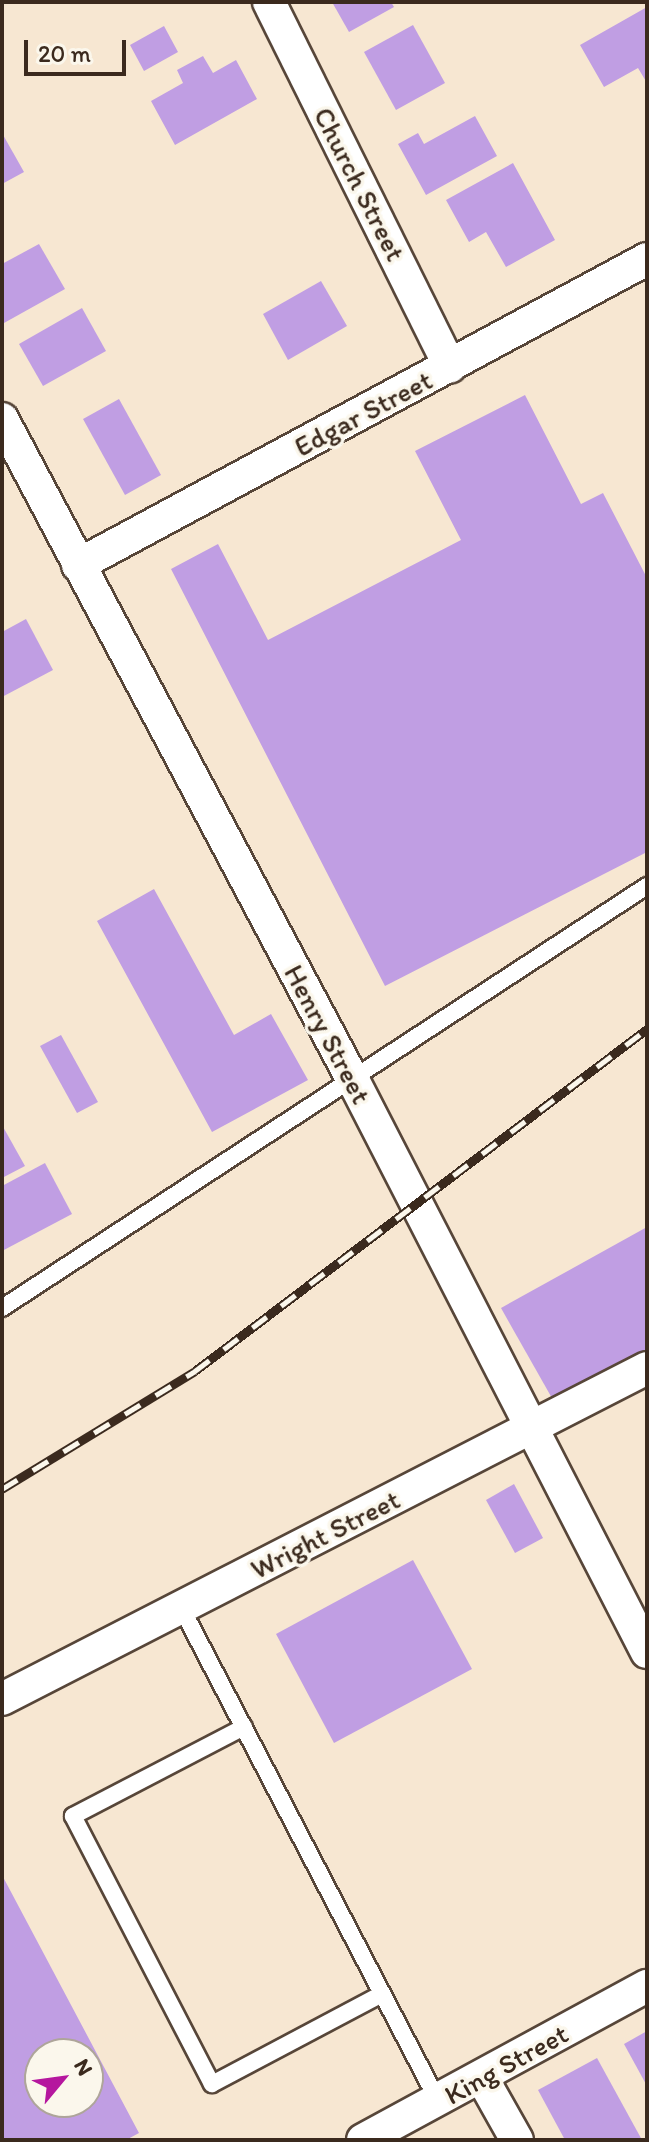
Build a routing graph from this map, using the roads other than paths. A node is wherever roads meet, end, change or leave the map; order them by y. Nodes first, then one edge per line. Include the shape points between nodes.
1 (269, 2) edge
2 (647, 259) edge
3 (450, 366) junction
4 (2, 419) edge
5 (78, 565) junction
6 (647, 886) edge
7 (354, 1082) junction
8 (2, 1308) edge
9 (647, 1368) edge
10 (531, 1429) junction
11 (181, 1607) junction
12 (647, 1652) edge
13 (2, 1699) edge
14 (244, 1727) junction
15 (647, 1986) edge
16 (382, 1994) junction
17 (482, 2078) junction
18 (438, 2101) junction
19 (363, 2140) edge
20 (517, 2140) edge

1 - 3 street, Church Street
2 - 3 street, Edgar Street
3 - 5 street, Edgar Street
4 - 5 street, Henry Street
5 - 7 street, Henry Street
6 - 7 lane
7 - 8 lane
7 - 10 street, Henry Street
9 - 10 street, Wright Street
10 - 11 street, Wright Street
10 - 12 street, Henry Street
11 - 13 street, Wright Street
11 - 14 lane
14 - 16 lane
14 - 16 lane via 73,1816 80,1831 212,2084
15 - 17 street, King Street
16 - 18 lane
17 - 18 street, King Street
17 - 20 street
18 - 19 street, King Street

